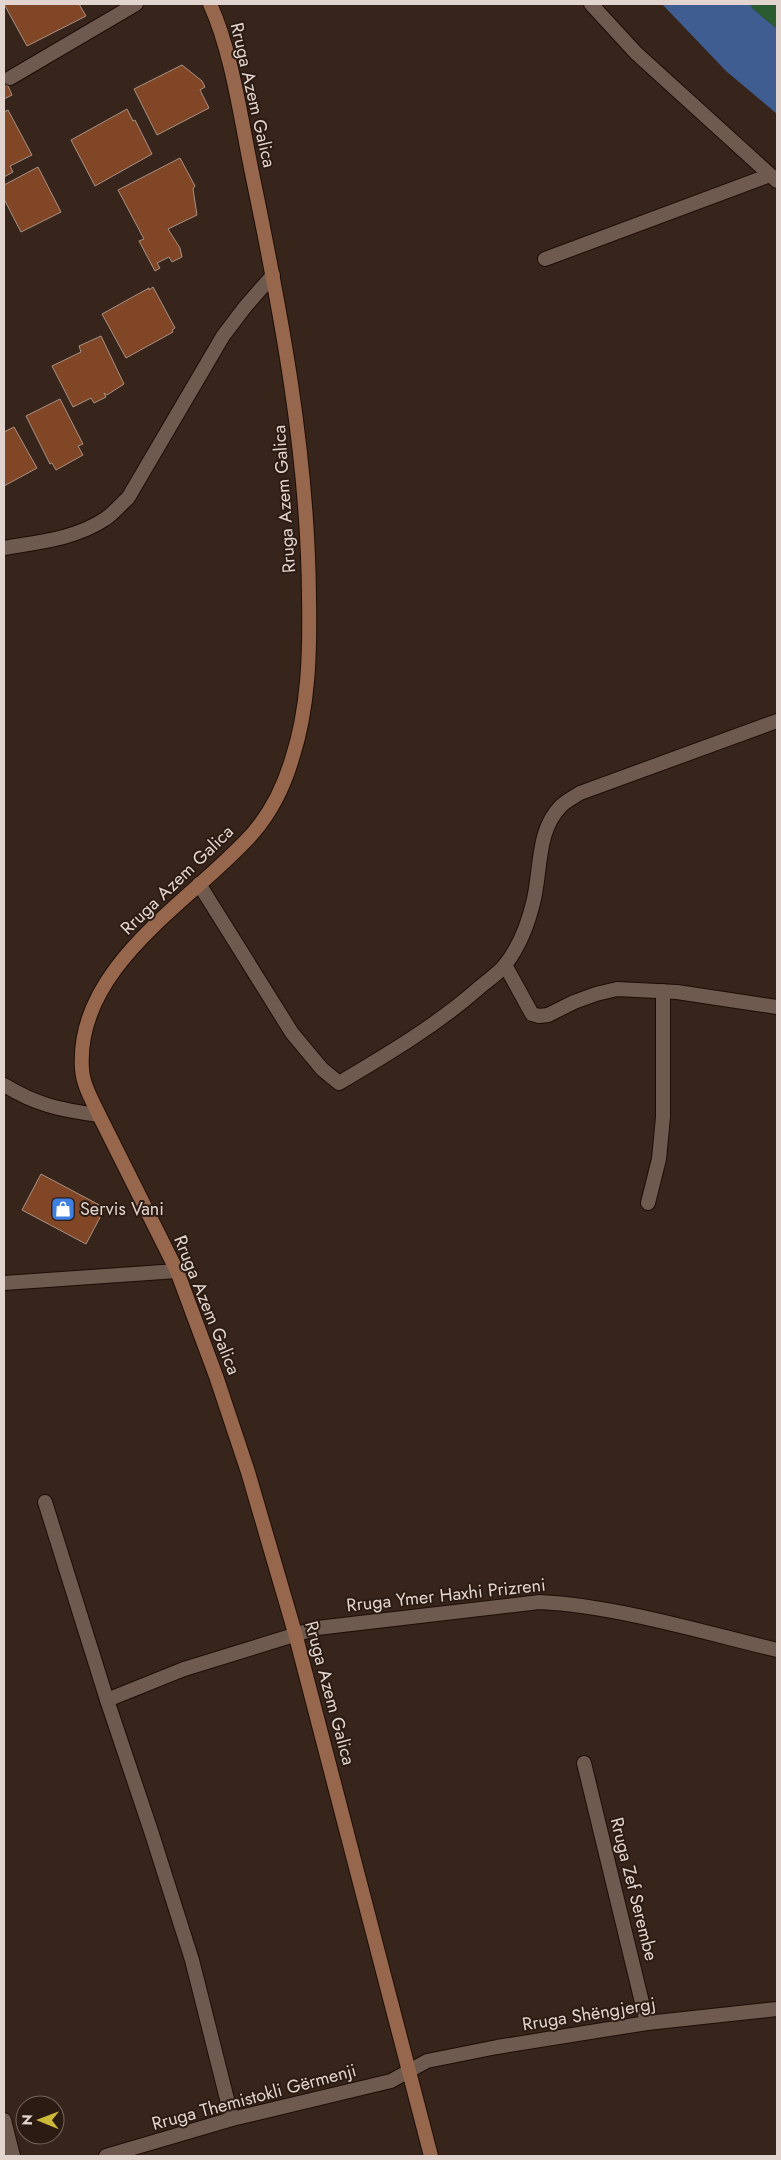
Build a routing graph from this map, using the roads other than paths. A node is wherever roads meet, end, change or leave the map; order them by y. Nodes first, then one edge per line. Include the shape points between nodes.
1 (136, 4) edge
2 (210, 4) edge
3 (591, 4) edge
4 (10, 78) dead end
5 (774, 178) edge
6 (545, 259) dead end
7 (273, 274) junction
8 (4, 548) edge
9 (777, 721) edge
10 (198, 884) junction
11 (505, 966) junction
12 (663, 991) junction
13 (777, 1007) edge
14 (4, 1085) edge
15 (99, 1114) junction
16 (648, 1203) dead end
17 (177, 1271) junction
18 (4, 1283) edge
19 (45, 1502) dead end
20 (295, 1634) junction
21 (777, 1650) edge
22 (107, 1700) junction
23 (584, 1763) dead end
24 (777, 2009) edge
25 (647, 2023) junction
26 (410, 2071) junction
27 (232, 2119) junction
28 (4, 2120) edge
29 (13, 2156) edge
30 (106, 2156) edge
31 (430, 2156) edge

1 - 4 street
2 - 7 main road, Rruga Azem Galica via 225,45
3 - 5 street via 636,53
5 - 6 street
7 - 8 street via 223,336 128,498 106,518 83,532
7 - 10 main road, Rruga Azem Galica via 297,417 305,501 310,644 307,689 294,754 271,810 254,832
9 - 11 street via 580,793 561,806 542,844 527,922
10 - 11 street via 292,1033 322,1069 339,1083 430,1027
10 - 15 main road, Rruga Azem Galica via 124,958 94,1007 86,1029 82,1072
11 - 12 street via 532,1014 539,1016 617,989
12 - 13 street
12 - 16 street via 663,1117 659,1159
14 - 15 street via 26,1098 59,1110
15 - 17 main road, Rruga Azem Galica
17 - 18 street
17 - 20 main road, Rruga Azem Galica via 248,1472
19 - 22 street
20 - 21 street, Rruga Ymer Haxhi Prizreni via 335,1626 540,1602 579,1606
20 - 22 street, Rruga Ymer Haxhi Prizreni via 184,1669
20 - 26 main road, Rruga Azem Galica
22 - 27 street via 192,1960
23 - 25 street, Rruga Zef Serembe
24 - 25 street, Rruga Shëngjergj
25 - 26 street, Rruga Shëngjergj via 427,2061
26 - 27 street, Rruga Themistokli Gërmenji via 391,2081
26 - 31 main road, Rruga Azem Galica
27 - 30 street, Rruga Themistokli Gërmenji
28 - 29 street

